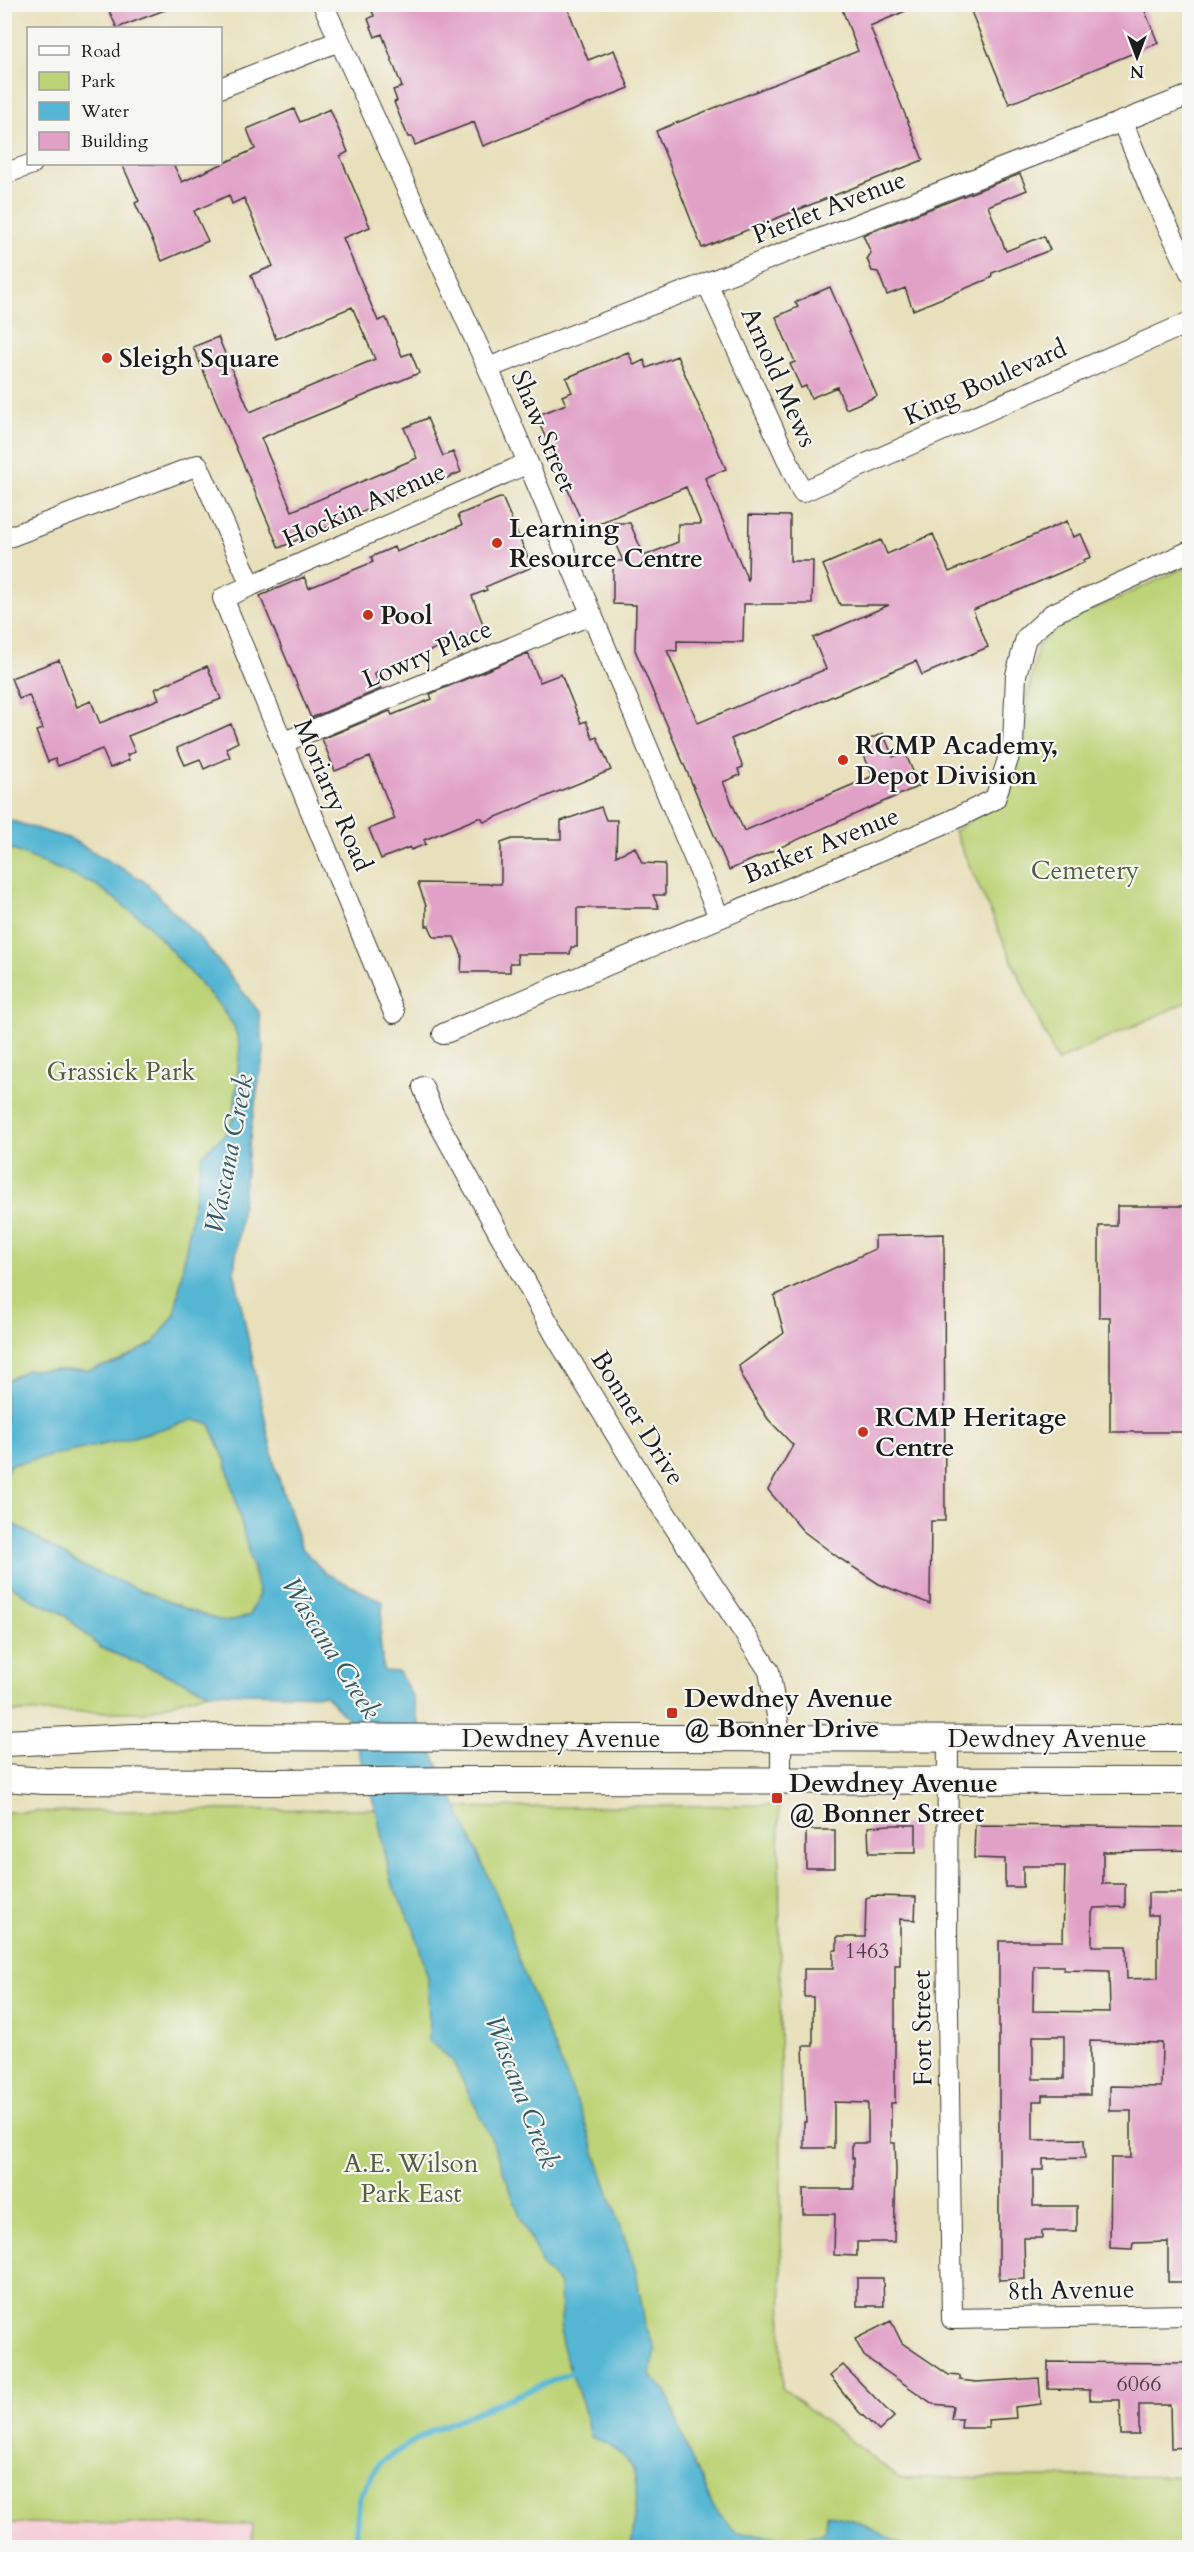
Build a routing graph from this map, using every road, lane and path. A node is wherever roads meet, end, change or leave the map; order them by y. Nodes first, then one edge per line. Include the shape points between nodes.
1 (323, 4) edge
2 (339, 41) junction
3 (222, 87) edge
4 (1190, 95) edge
5 (1122, 121) junction
6 (29, 165) edge
7 (4, 174) edge
8 (1190, 272) edge
9 (707, 283) junction
10 (1190, 322) edge
11 (488, 368) junction
12 (528, 463) junction
13 (802, 492) joint
14 (4, 538) edge
15 (1190, 550) edge
16 (251, 585) junction
17 (223, 598) joint
18 (592, 614) junction
19 (282, 744) junction
20 (719, 917) junction
21 (394, 1013) dead end
22 (443, 1034) dead end
23 (423, 1087) dead end
24 (780, 1737) junction
25 (948, 1737) junction
26 (1190, 1739) edge
27 (4, 1743) edge
28 (4, 1778) edge
29 (780, 1781) junction
30 (1190, 1781) edge
31 (948, 1782) junction
32 (1190, 2315) edge
33 (952, 2319) joint

1 - 2 street, Shaw Street
2 - 3 street
2 - 11 street, Shaw Street
4 - 5 street, Pierlet Avenue
5 - 8 street
5 - 9 street, Pierlet Avenue
6 - 7 street
9 - 11 street, Pierlet Avenue
9 - 13 street, Arnold Mews
10 - 13 street, King Boulevard
11 - 12 street, Shaw Street
12 - 16 street, Hockin Avenue
12 - 18 street, Shaw Street
14 - 16 street via 198,465
15 - 20 street, Barker Avenue via 1052,614 1026,638 1016,675 1013,744 995,799
16 - 17 street, Hockin Avenue
17 - 19 street, Moriarty Road
18 - 19 street, Lowry Place
18 - 20 street, Shaw Street
19 - 21 street, Moriarty Road
20 - 22 street, Barker Avenue
23 - 24 street, Bonner Drive via 433,1113 555,1335 645,1482 769,1671
24 - 25 main road, Dewdney Avenue
24 - 27 main road, Dewdney Avenue via 135,1737
24 - 29 street, Bonner Drive
25 - 26 main road, Dewdney Avenue
25 - 31 street, Fort Street
28 - 29 main road, Dewdney Avenue
29 - 31 main road, Dewdney Avenue
30 - 31 main road, Dewdney Avenue
31 - 33 street, Fort Street
32 - 33 street, 8th Avenue

